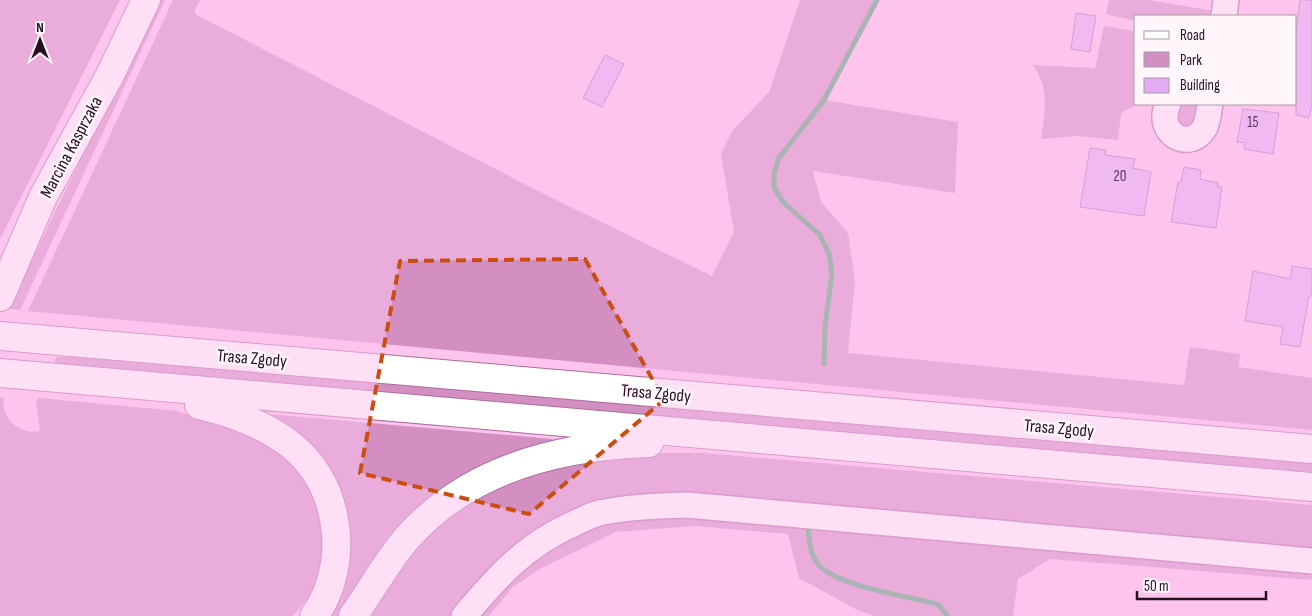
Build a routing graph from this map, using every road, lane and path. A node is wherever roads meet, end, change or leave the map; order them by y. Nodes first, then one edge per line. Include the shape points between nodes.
1 (128, 0) edge
2 (146, 0) edge
3 (1226, 0) edge
4 (1224, 15) edge
5 (1168, 105) edge
6 (1210, 105) edge
7 (0, 250) edge
8 (0, 296) edge
9 (2, 336) edge
10 (0, 374) edge
11 (112, 384) junction
12 (766, 440) junction
13 (1312, 449) edge
14 (1312, 486) edge
15 (1312, 561) edge
16 (314, 616) edge
17 (353, 616) edge
18 (464, 616) edge

1 - 7 main road, Marcina Kasprzaka
2 - 8 main road, Marcina Kasprzaka via 43,197
3 - 4 street
5 - 6 street via 1163,116 1167,129 1178,138 1185,139 1199,135 1204,129
9 - 13 main road, Trasa Zgody
10 - 11 main road, Trasa Zgody
11 - 12 main road, Trasa Zgody
11 - 16 main road via 232,413 282,437 303,455 324,485 332,504 337,546 334,573 324,602
12 - 14 main road, Trasa Zgody
12 - 17 main road via 629,444 574,450 525,462 470,486 443,503 407,538
15 - 18 street via 687,505 640,507 598,513 531,547 500,573

